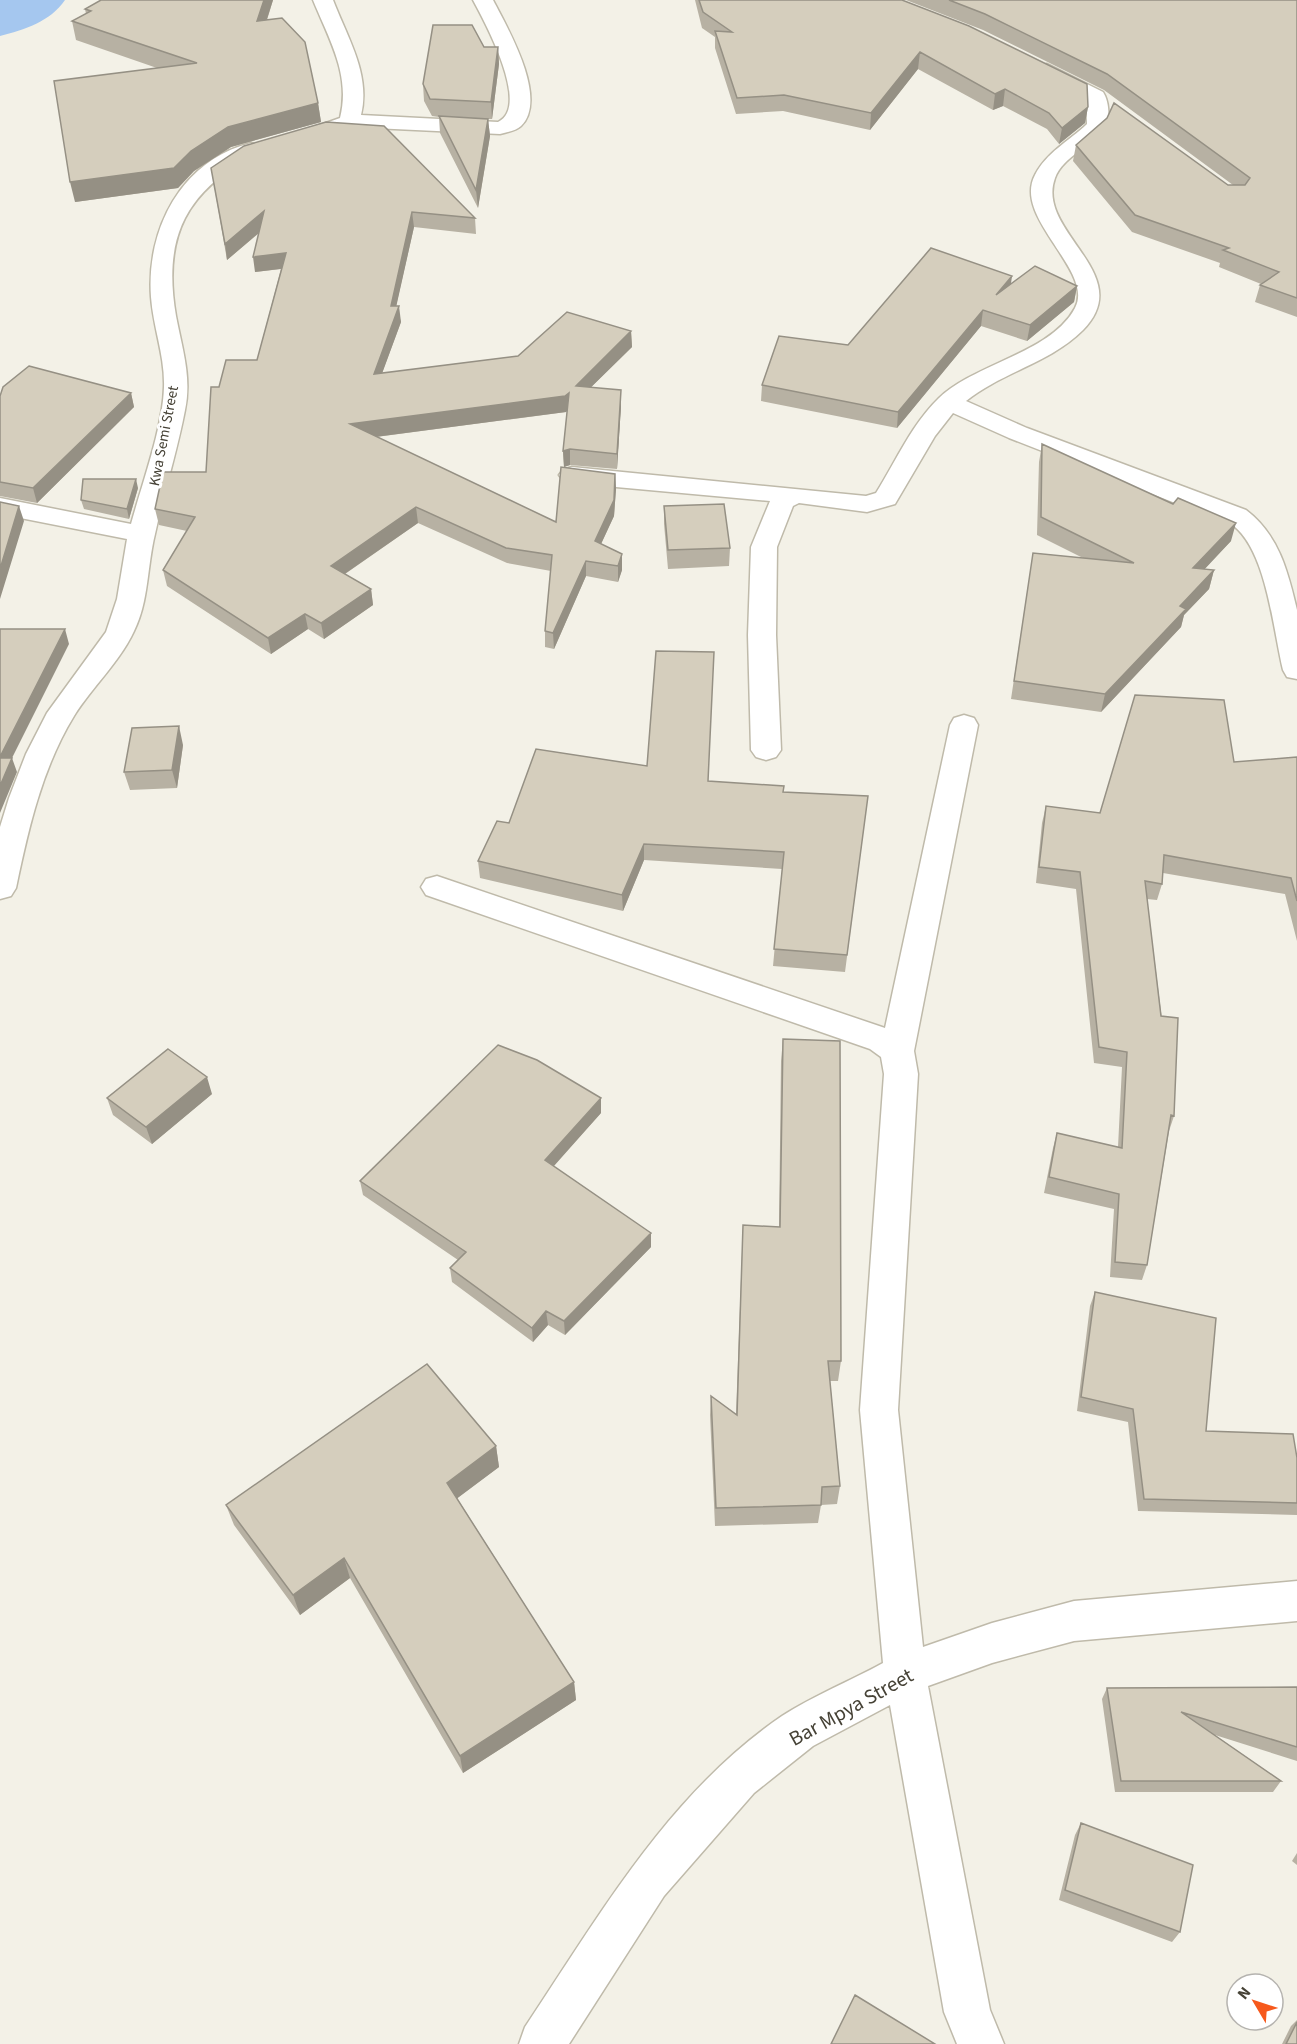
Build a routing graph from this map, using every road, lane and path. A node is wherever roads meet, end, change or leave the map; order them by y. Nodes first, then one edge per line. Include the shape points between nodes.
1 (323, 0) edge
2 (483, 0) edge
3 (1030, 63) edge
4 (349, 121) junction
5 (949, 402) junction
6 (570, 475) edge
7 (795, 495) junction
8 (0, 506) edge
9 (141, 534) junction
10 (1297, 670) edge
11 (964, 725) dead end
12 (766, 750) dead end
13 (437, 887) dead end
14 (0, 888) edge
15 (897, 1051) junction
16 (1297, 1601) edge
17 (905, 1674) junction
18 (542, 2044) edge
19 (981, 2044) edge

1 - 4 street via 347,50 354,92
2 - 4 street via 507,46 521,99 518,117 512,123 500,128
3 - 5 street via 1105,102 1096,127 1053,164 1042,180 1041,194 1048,215 1087,285 1090,302 1081,319 1054,341 978,381
4 - 9 street, Kwa Semi Street via 311,136 252,149 216,167 189,193 168,224 162,295 176,385 163,459
5 - 7 street via 886,498 867,504
5 - 10 street via 1018,433 1237,516 1251,526 1270,563
6 - 7 street
7 - 12 street via 782,502 764,547
8 - 9 street
9 - 14 street, Kwa Semi Street via 125,620 46,741 26,792
11 - 15 street
13 - 15 street via 882,1040
15 - 17 street via 902,1074 879,1410
16 - 17 street, Bar Mpya Street via 1074,1621 992,1643
17 - 18 street, Bar Mpya Street via 798,1731 739,1778 648,1880
17 - 19 street via 967,2012

